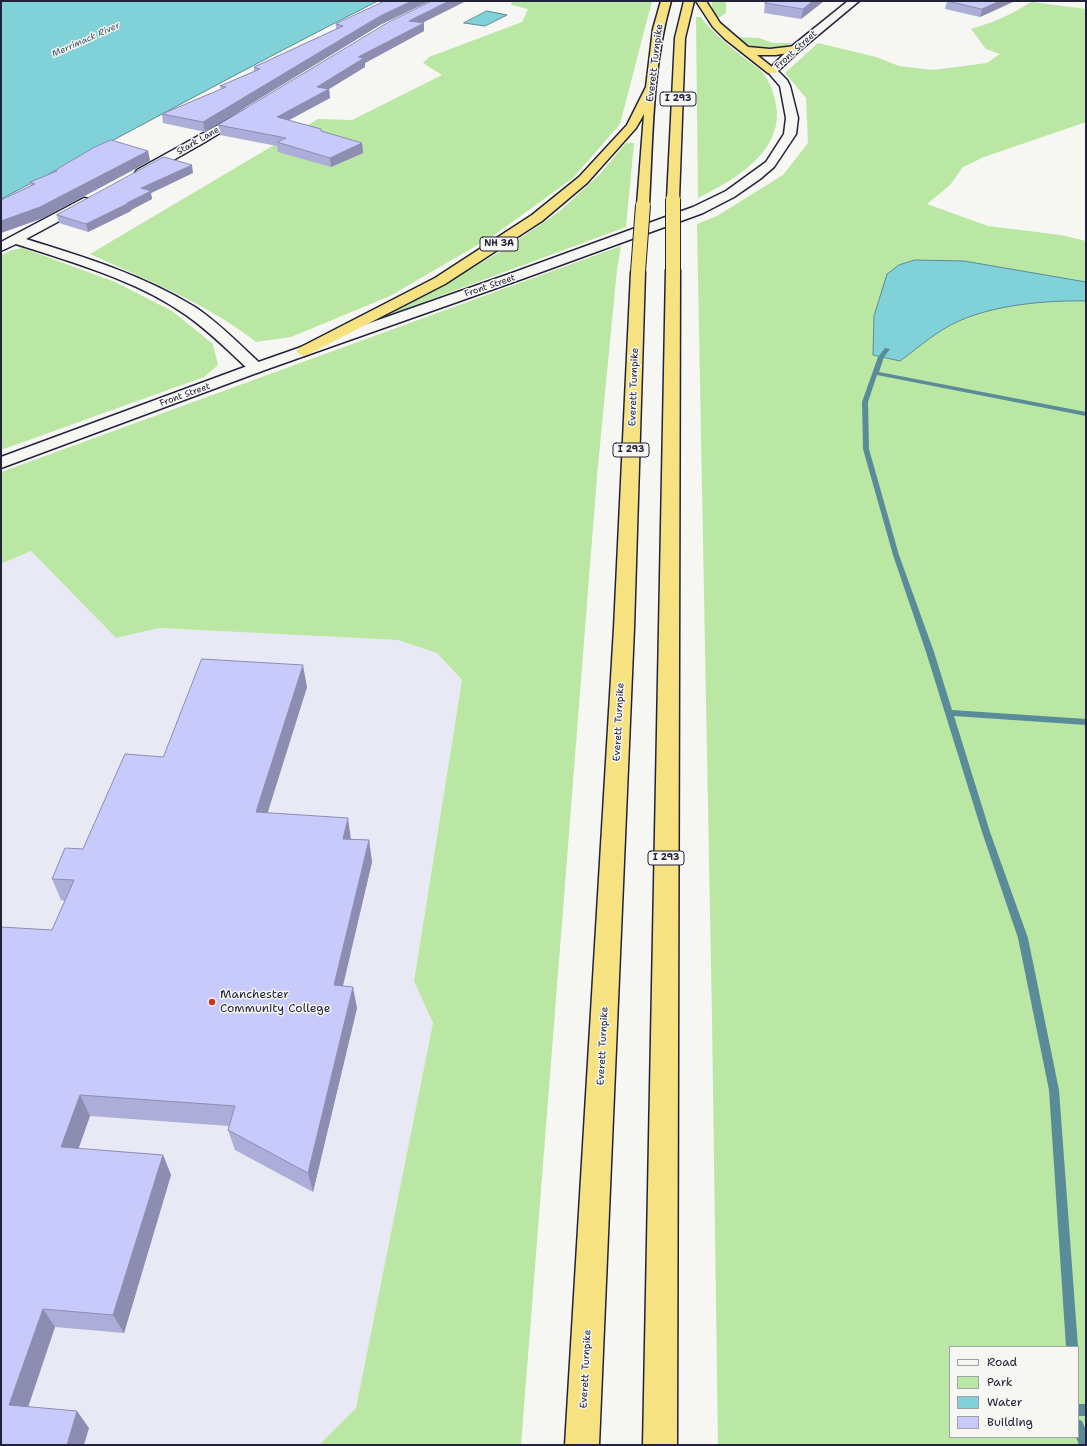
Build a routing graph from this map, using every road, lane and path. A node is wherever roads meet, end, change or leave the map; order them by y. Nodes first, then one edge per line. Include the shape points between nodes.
1 (666, 1) edge
2 (690, 1) edge
3 (701, 1) edge
4 (854, 1) edge
5 (796, 49) junction
6 (745, 50) junction
7 (772, 72) junction
8 (651, 87) junction
9 (252, 108) edge
10 (131, 178) edge
11 (91, 198) edge
12 (16, 240) junction
13 (1, 248) edge
14 (304, 351) junction
15 (256, 368) junction
16 (1, 463) edge
17 (582, 1445) edge
18 (660, 1445) edge

1 - 8 highway, Everett Turnpike / I 293 via 658,29
2 - 18 highway, I 293, bridge via 680,38 673,199
3 - 6 highway, NH 3A via 716,25
4 - 5 main road, Front Street
5 - 6 highway via 759,53
5 - 7 main road, Front Street
6 - 7 highway, NH 3A
7 - 14 main road, Front Street / NH 3A via 785,86 792,118 790,134 770,164 735,191 698,210
8 - 14 highway, NH 3A via 632,126 583,180 537,218 440,281
8 - 17 highway, Everett Turnpike / I 293, bridge via 638,272 624,628
9 - 10 main road, Stark Lane via 201,140
11 - 12 main road
12 - 13 main road
12 - 15 main road via 104,268 167,297 190,311
14 - 15 main road, Front Street / NH 3A
15 - 16 main road, Front Street / NH 3A

